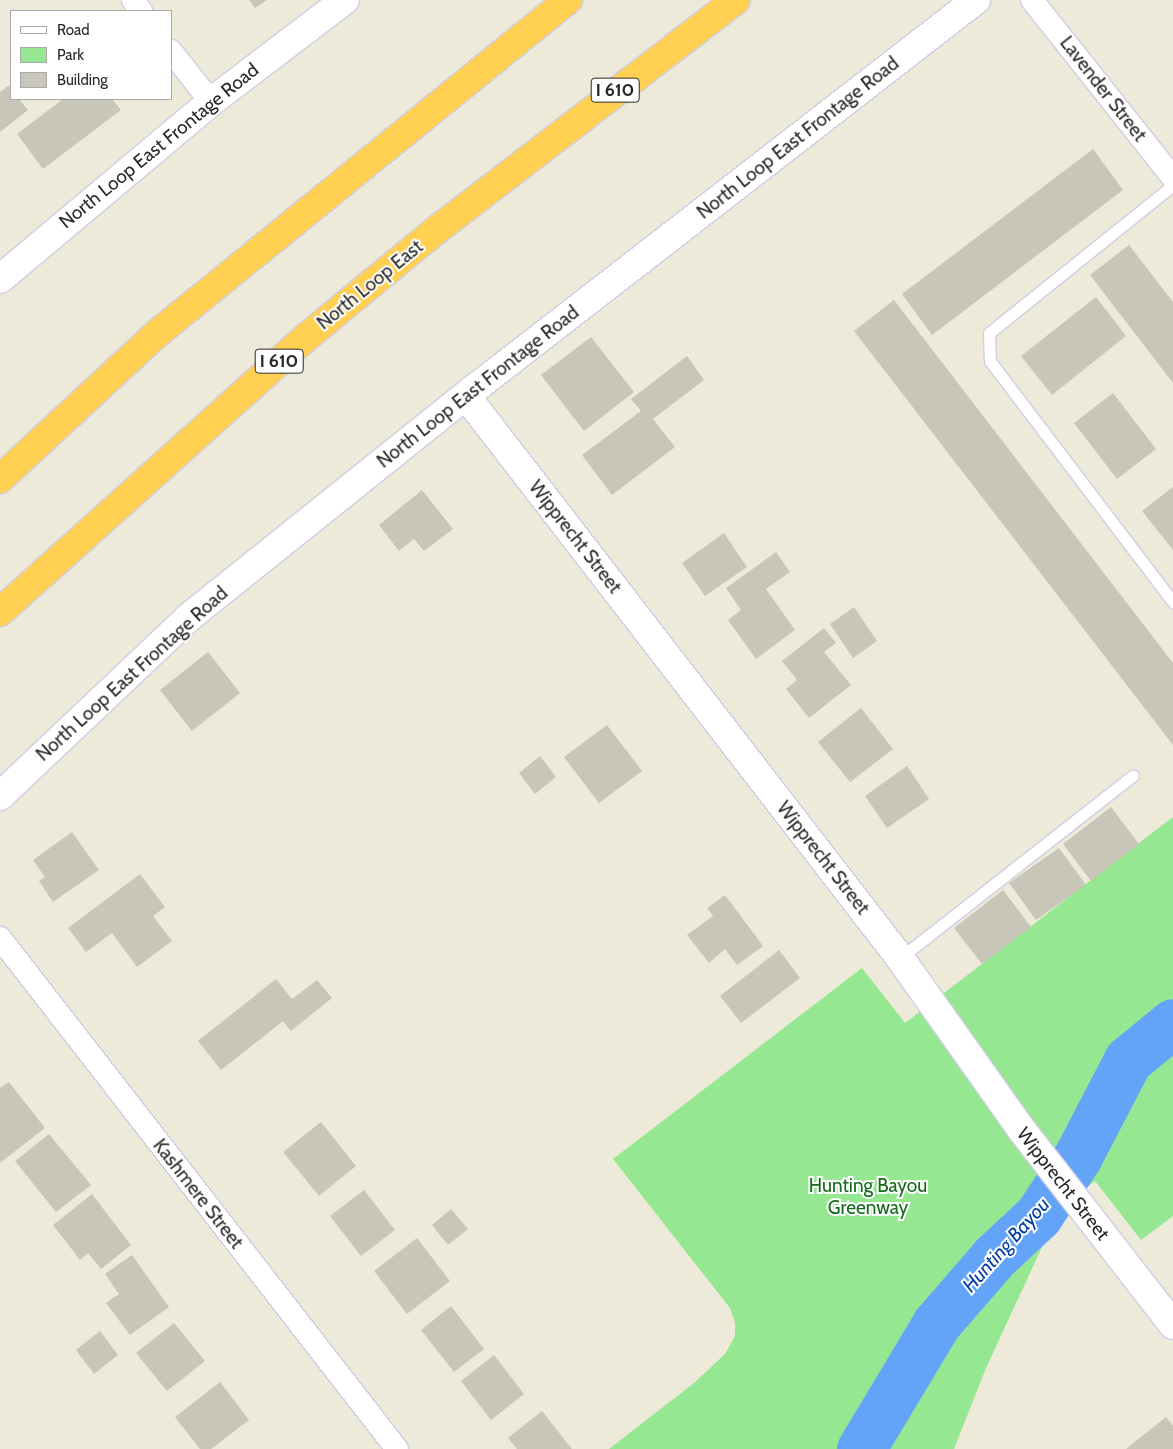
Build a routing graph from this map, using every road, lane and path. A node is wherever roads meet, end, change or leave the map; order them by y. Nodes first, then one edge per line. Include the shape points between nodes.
1 (345, 0) edge
2 (568, 0) edge
3 (736, 0) edge
4 (976, 0) edge
5 (1032, 0) edge
6 (172, 51) edge
7 (211, 102) junction
8 (1173, 178) edge
9 (1173, 185) edge
10 (0, 278) edge
11 (466, 396) junction
12 (0, 479) edge
13 (1173, 602) edge
14 (0, 612) edge
15 (1134, 775) dead end
16 (0, 796) edge
17 (0, 938) edge
18 (900, 958) junction
19 (1173, 1325) edge
20 (397, 1449) edge

1 - 7 main road, North Loop East Frontage Road
2 - 12 highway via 166,326
3 - 14 highway, North Loop East / I 610 via 439,228 309,335
4 - 11 main road, North Loop East Frontage Road
5 - 8 street, Lavender Street
6 - 7 street
7 - 10 main road, North Loop East Frontage Road
9 - 13 lane via 989,333 990,361
11 - 16 main road, North Loop East Frontage Road via 188,618
11 - 18 main road, Wipprecht Street
15 - 18 lane
17 - 20 street, Kashmere Street
18 - 19 main road, Wipprecht Street via 1021,1129

